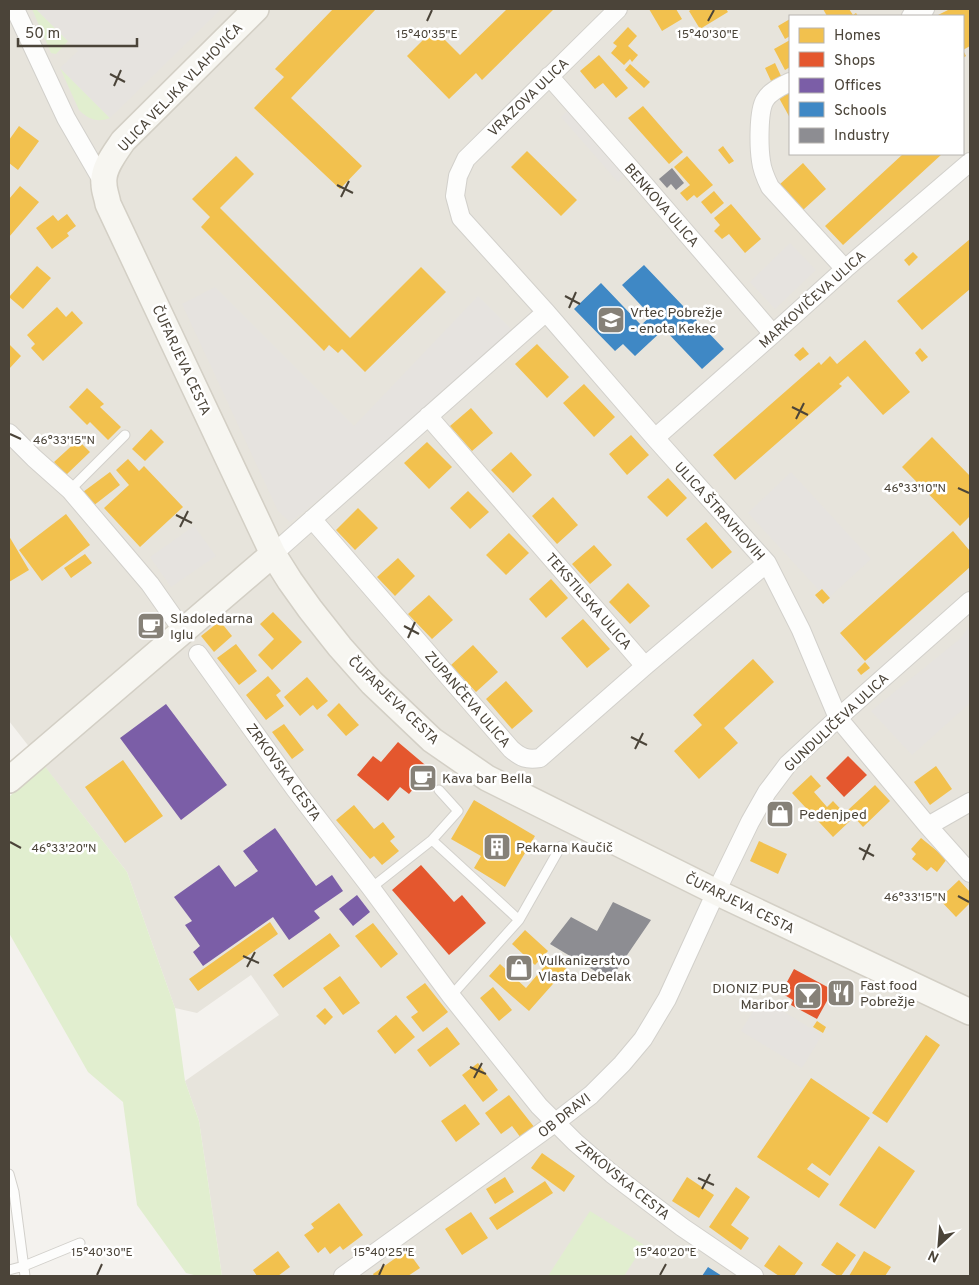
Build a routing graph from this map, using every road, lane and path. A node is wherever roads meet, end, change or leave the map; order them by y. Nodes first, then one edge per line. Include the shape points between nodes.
1 (15, 9) edge
2 (256, 9) edge
3 (618, 9) edge
4 (925, 9) edge
5 (913, 15) edge
6 (549, 76) junction
7 (789, 83) edge
8 (970, 162) edge
9 (103, 182) junction
10 (456, 196) joint
11 (845, 269) junction
12 (546, 312) junction
13 (774, 334) junction
14 (428, 416) junction
15 (9, 433) edge
16 (125, 435) dead end
17 (655, 438) junction
18 (70, 490) junction
19 (312, 519) junction
20 (273, 554) junction
21 (767, 563) junction
22 (970, 602) edge
23 (183, 631) junction
24 (198, 654) dead end
25 (645, 666) junction
26 (838, 718) junction
27 (9, 780) edge
28 (439, 790) dead end
29 (970, 802) edge
30 (928, 826) junction
31 (432, 840) junction
32 (562, 846) dead end
33 (970, 873) edge
34 (371, 888) junction
35 (716, 892) junction
36 (519, 920) junction
37 (451, 996) junction
38 (970, 1012) edge
39 (556, 1122) junction
40 (9, 1174) edge
41 (80, 1243) dead end
42 (24, 1266) junction
43 (9, 1270) edge
44 (25, 1276) edge
45 (343, 1276) edge
46 (754, 1276) edge

1 - 9 street via 66,118
2 - 9 street, ULICA VELJKA VLAHOVIĆA via 123,141
3 - 6 street, VRAZOVA ULICA
4 - 5 street
6 - 10 street, VRAZOVA ULICA via 466,159 458,176
6 - 13 street, BENKOVA ULICA
7 - 11 street via 769,94 760,111 761,162 765,176 770,187
8 - 11 street, MARKOVIČEVA ULICA
9 - 20 street, ČUFARJEVA CESTA via 108,204
10 - 12 street, ULICA ŠTRAVHOVIH via 461,218
11 - 13 street, MARKOVIČEVA ULICA
12 - 14 street
12 - 17 street, ULICA ŠTRAVHOVIH
13 - 17 street, MARKOVIČEVA ULICA
14 - 19 street
14 - 25 street, TEKSTILSKA ULICA
15 - 18 street
16 - 18 lane
17 - 21 street, ULICA ŠTRAVHOVIH
18 - 23 street via 150,584
19 - 20 street
19 - 25 street, ZUPANČEVA ULICA via 519,756 530,760 540,758
20 - 23 street
20 - 35 street, ČUFARJEVA CESTA via 340,647 372,683 432,740 487,778
21 - 25 street
21 - 26 street, ULICA ŠTRAVHOVIH via 801,630
22 - 26 street, GUNDULIČEVA ULICA
23 - 27 street
24 - 34 street, ZRKOVSKA CESTA
26 - 30 street, ULICA ŠTRAVHOVIH
26 - 35 street, GUNDULIČEVA ULICA via 788,764 767,792
28 - 31 lane via 458,811
29 - 30 street
30 - 33 street, ULICA ŠTRAVHOVIH
31 - 34 lane
31 - 36 lane
32 - 36 lane
34 - 37 street, ZRKOVSKA CESTA
35 - 38 street, ČUFARJEVA CESTA
35 - 39 street, OB DRAVI via 667,999 643,1039 591,1095
36 - 37 lane
37 - 39 street, ZRKOVSKA CESTA via 539,1106
39 - 45 street, OB DRAVI
39 - 46 street, ZRKOVSKA CESTA via 612,1174
40 - 42 lane
41 - 42 lane
42 - 43 lane
42 - 44 lane

